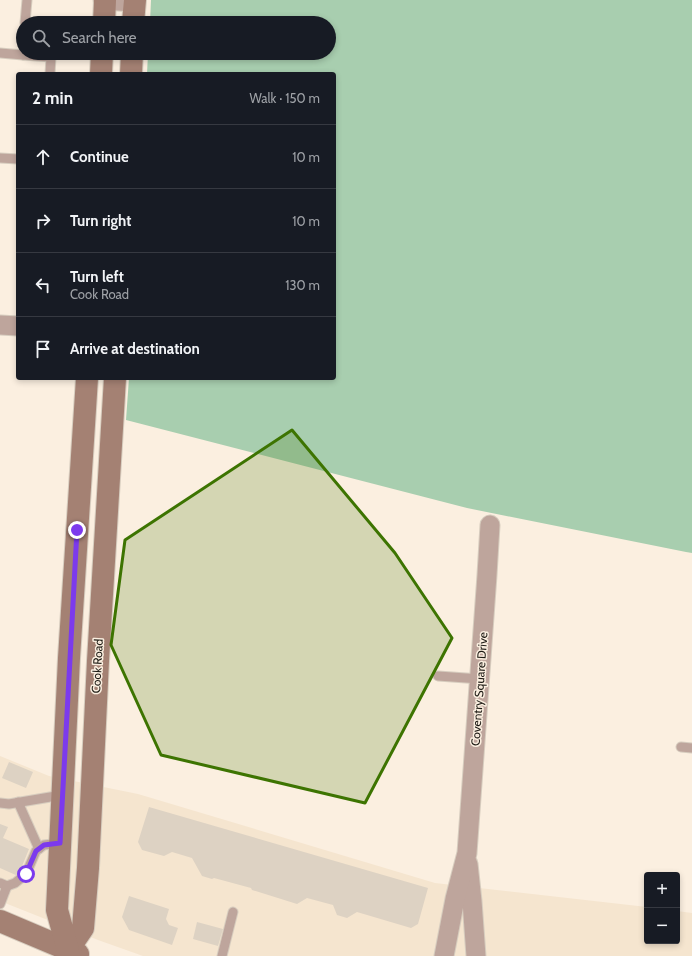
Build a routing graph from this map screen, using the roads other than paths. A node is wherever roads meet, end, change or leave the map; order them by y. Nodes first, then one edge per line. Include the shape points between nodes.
1 (27, 0) edge
2 (104, 0) edge
3 (134, 8) edge
4 (26, 16) edge
5 (104, 16) edge
6 (0, 53) edge
7 (16, 53) edge
8 (51, 60) edge
9 (102, 60) edge
10 (132, 60) edge
11 (50, 72) edge
12 (101, 72) edge
13 (131, 72) edge
14 (0, 158) edge
15 (16, 159) edge
16 (0, 325) edge
17 (16, 326) edge
18 (87, 380) edge
19 (115, 380) edge
20 (490, 525) dead end
21 (438, 676) dead end
22 (480, 679) junction
23 (681, 747) dead end
24 (692, 748) edge
25 (62, 795) junction
26 (18, 802) junction
27 (0, 803) edge
28 (60, 843) junction
29 (39, 849) junction
30 (467, 853) junction
31 (4, 884) edge
32 (0, 904) edge
33 (233, 912) dead end
34 (0, 921) edge
35 (73, 954) edge
36 (222, 956) edge
37 (444, 956) edge
38 (476, 956) edge

1 - 4 lane
2 - 3 street
2 - 5 street
6 - 7 lane
8 - 11 lane
9 - 12 street
10 - 13 street
14 - 15 lane
16 - 17 street
18 - 25 street
19 - 35 street, Cook Road via 87,876 83,928
20 - 22 street, Coventry Square Drive
21 - 22 lane
22 - 30 street, Coventry Square Drive
23 - 24 lane
25 - 26 lane
25 - 28 street
26 - 27 lane
26 - 29 lane
28 - 29 lane via 44,845
28 - 35 street via 57,910
29 - 31 lane via 26,874 15,883
30 - 37 street, Coventry Square Drive via 454,899
30 - 38 street, Coventry Square Drive
31 - 32 lane
33 - 36 lane
34 - 35 street

